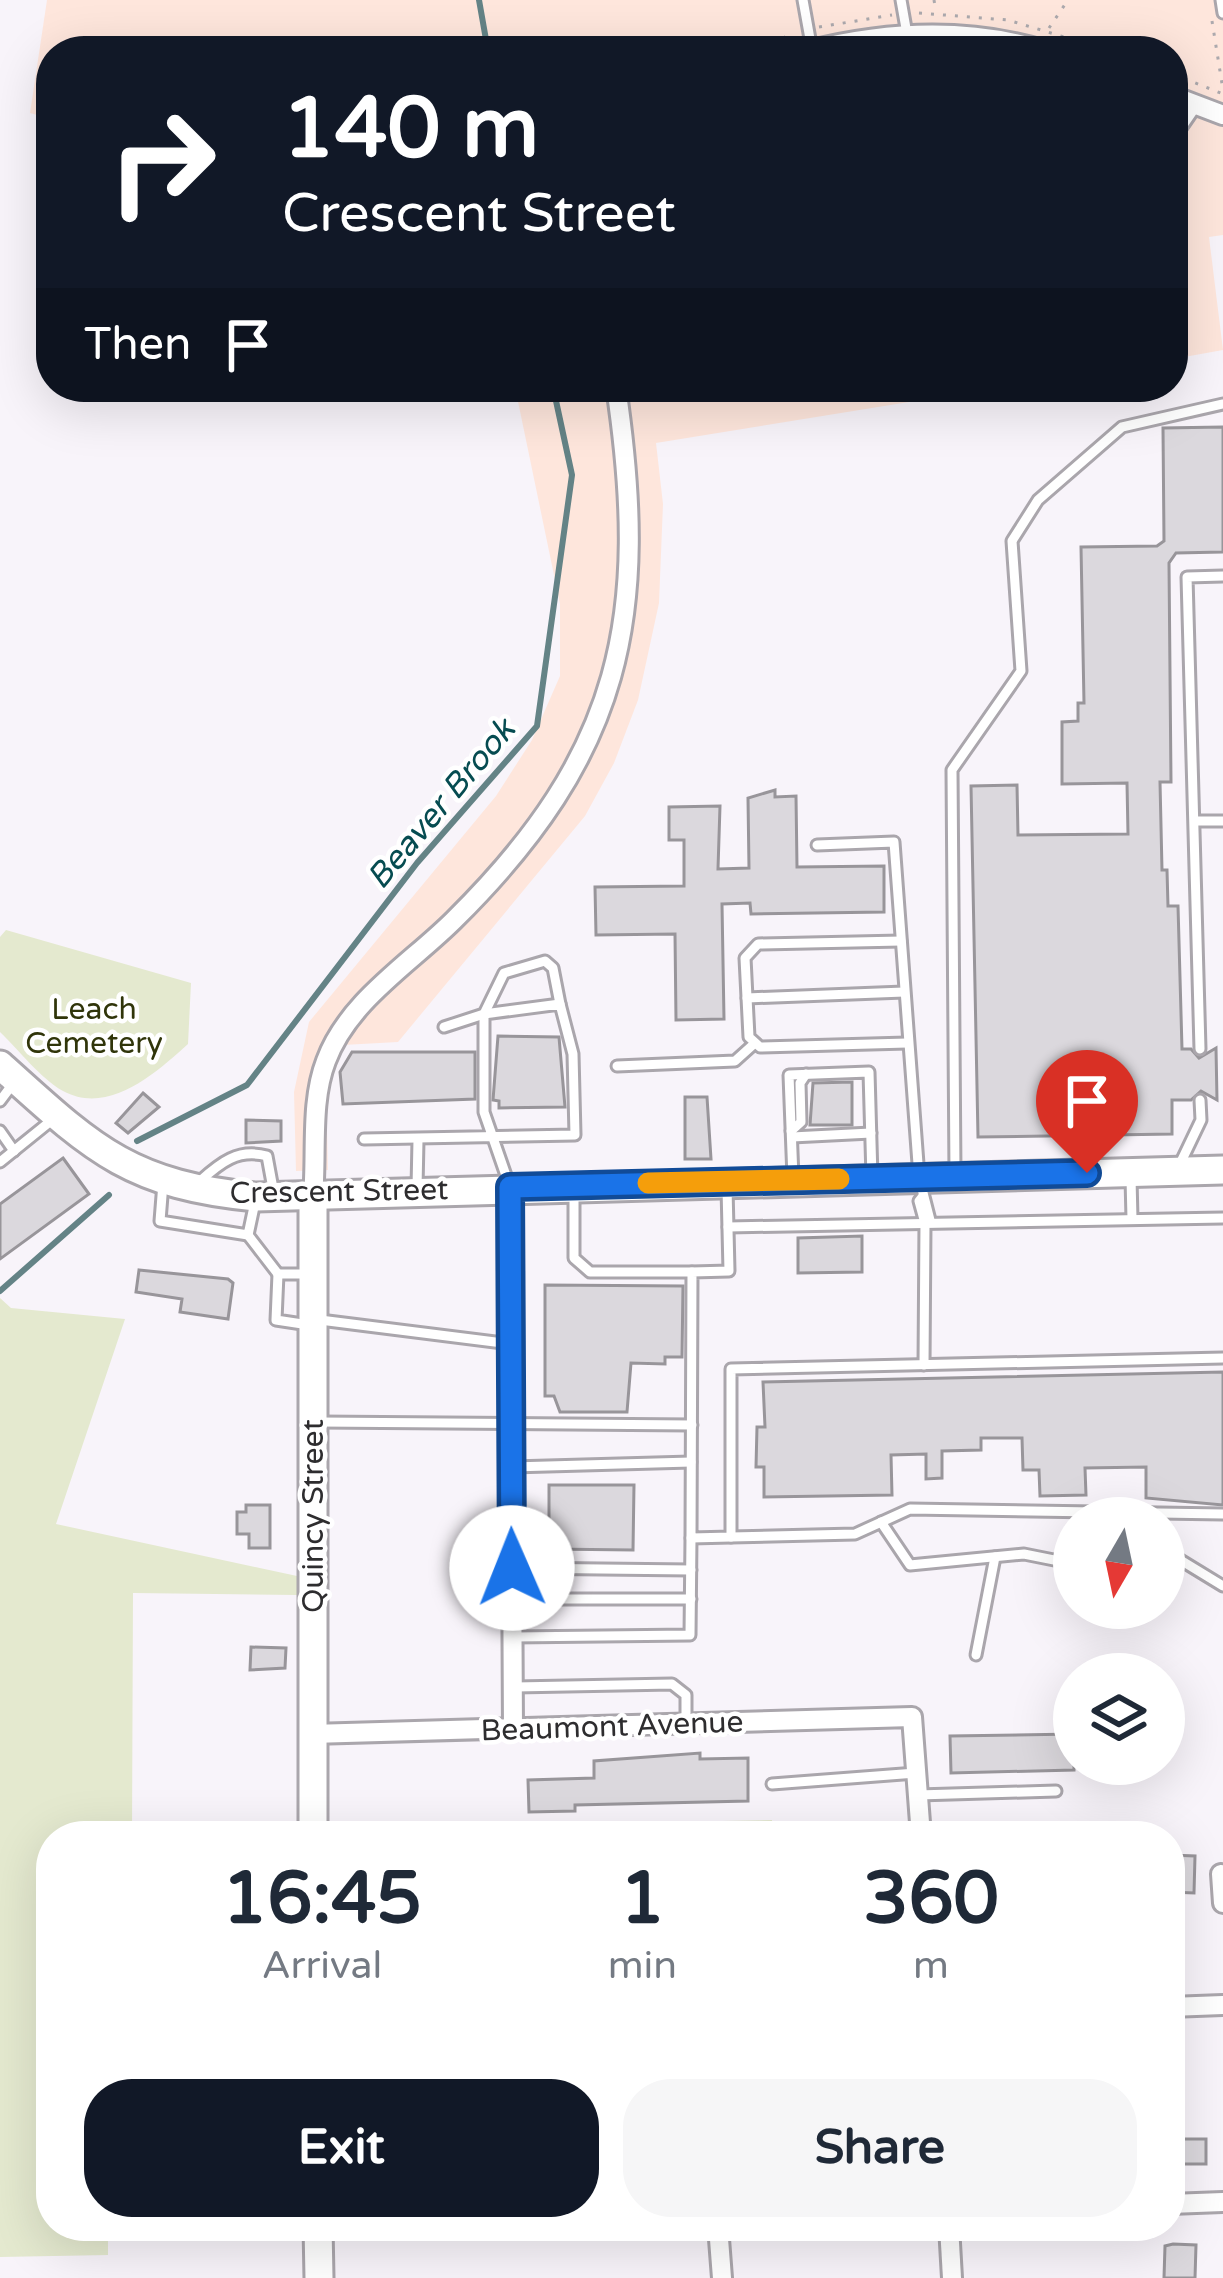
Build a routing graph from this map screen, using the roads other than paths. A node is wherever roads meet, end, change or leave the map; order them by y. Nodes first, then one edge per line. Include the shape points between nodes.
1 (803, 0) edge
2 (901, 0) edge
3 (1221, 0) edge
4 (1223, 13) edge
5 (907, 34) junction
6 (808, 36) edge
7 (895, 36) edge
8 (976, 36) edge
9 (1188, 102) edge
10 (1197, 105) junction
11 (1223, 115) edge
12 (1188, 118) edge
13 (618, 402) edge
14 (1223, 404) edge
15 (1223, 576) edge
16 (1196, 821) junction
17 (1223, 821) edge
18 (817, 845) dead end
19 (902, 941) junction
20 (904, 992) junction
21 (747, 998) junction
22 (560, 1004) junction
23 (484, 1013) junction
24 (444, 1027) dead end
25 (755, 1043) junction
26 (907, 1043) junction
27 (1200, 1048) dead end
28 (616, 1066) dead end
29 (5, 1082) edge
30 (1201, 1105) dead end
31 (56, 1116) junction
32 (0, 1130) edge
33 (871, 1133) junction
34 (792, 1134) junction
35 (364, 1139) dead end
36 (418, 1140) junction
37 (492, 1141) junction
38 (14, 1151) junction
39 (0, 1162) edge
40 (1223, 1170) edge
41 (1176, 1171) junction
42 (1131, 1172) junction
43 (956, 1176) junction
44 (872, 1178) junction
45 (793, 1180) junction
46 (727, 1181) junction
47 (163, 1183) junction
48 (574, 1185) junction
49 (921, 1186) junction
50 (510, 1187) junction
51 (191, 1189) junction
52 (416, 1193) junction
53 (265, 1197) junction
54 (313, 1197) junction
55 (1223, 1218) edge
56 (1132, 1219) junction
57 (925, 1223) junction
58 (728, 1227) junction
59 (248, 1235) junction
60 (692, 1272) junction
61 (278, 1274) junction
62 (312, 1274) junction
63 (314, 1323) junction
64 (511, 1344) junction
65 (1223, 1358) edge
66 (924, 1365) junction
67 (314, 1422) junction
68 (692, 1425) junction
69 (512, 1428) junction
70 (692, 1462) junction
71 (512, 1467) junction
72 (1053, 1513) edge
73 (1185, 1514) edge
74 (1223, 1514) edge
75 (881, 1522) junction
76 (692, 1538) junction
77 (731, 1538) junction
78 (995, 1557) junction
79 (1053, 1560) edge
80 (1185, 1563) edge
81 (512, 1568) junction
82 (691, 1570) junction
83 (1223, 1586) edge
84 (512, 1599) junction
85 (691, 1599) junction
86 (513, 1637) junction
87 (976, 1655) dead end
88 (513, 1687) junction
89 (686, 1724) junction
90 (513, 1728) junction
91 (311, 1734) junction
92 (916, 1773) junction
93 (772, 1784) dead end
94 (1056, 1791) dead end
95 (918, 1795) junction
96 (313, 1821) edge
97 (920, 1821) edge
98 (1221, 1874) edge
99 (1223, 1903) edge
100 (1223, 2005) edge
101 (1185, 2006) edge
102 (1223, 2203) edge
103 (1185, 2204) edge
104 (318, 2241) edge
105 (719, 2241) edge
106 (950, 2241) edge
107 (319, 2278) edge
108 (722, 2278) edge
109 (952, 2278) edge

1 - 6 lane
2 - 5 lane
3 - 4 lane
5 - 7 street
5 - 8 street
9 - 10 street
10 - 11 street
10 - 12 lane
13 - 54 street via 631,486 631,575 593,728 523,848 336,1040 318,1096
14 - 43 lane via 1123,427 1038,500 1012,541 1021,671 952,770
15 - 16 lane via 1187,577
16 - 17 lane
16 - 27 lane
18 - 19 lane via 894,842
19 - 20 lane
19 - 21 lane via 758,944 745,958
20 - 21 lane
20 - 26 lane
21 - 25 lane
22 - 23 lane
22 - 23 lane via 545,961 504,973
22 - 37 lane via 575,1135
23 - 24 lane
23 - 37 lane via 484,1112
25 - 26 lane
25 - 28 lane via 736,1061
26 - 49 lane
29 - 31 main road, Crescent Street
30 - 41 lane
31 - 38 lane
31 - 47 main road, Crescent Street
32 - 38 lane
33 - 34 lane
33 - 34 lane via 869,1072 789,1075
33 - 44 lane
34 - 45 lane
35 - 36 lane
36 - 37 lane
36 - 52 lane
37 - 50 lane
38 - 39 lane
40 - 41 main road, Crescent Street
41 - 42 main road, Crescent Street
42 - 43 main road, Crescent Street
42 - 56 lane
43 - 49 main road, Crescent Street
44 - 45 main road, Crescent Street
44 - 49 main road, Crescent Street
45 - 46 main road, Crescent Street
46 - 48 main road, Crescent Street
46 - 58 lane
47 - 51 main road, Crescent Street
47 - 59 lane via 160,1221
48 - 50 main road, Crescent Street
48 - 60 lane via 580,1266
49 - 57 lane
50 - 52 main road, Crescent Street
50 - 64 street
51 - 53 main road, Crescent Street
51 - 53 lane via 226,1158 258,1153 267,1156
52 - 54 main road, Crescent Street
53 - 54 main road, Crescent Street
53 - 59 lane
54 - 62 main road, Quincy Street
55 - 56 lane
56 - 57 lane
57 - 58 lane
57 - 66 lane
58 - 60 lane via 729,1270
59 - 61 lane
60 - 68 lane
61 - 62 lane
61 - 63 lane via 276,1320
62 - 63 main road, Quincy Street
63 - 64 lane
63 - 67 main road, Quincy Street
64 - 69 street
65 - 66 lane
66 - 77 lane via 731,1369
67 - 69 lane
67 - 91 main road, Quincy Street
68 - 69 lane
68 - 70 lane
69 - 71 street
70 - 71 lane
70 - 76 lane
71 - 81 street
72 - 75 lane via 910,1509
73 - 74 lane
75 - 77 lane via 855,1534
75 - 78 lane via 910,1565
76 - 77 lane
76 - 82 lane
78 - 79 lane
78 - 87 lane
80 - 83 lane
81 - 82 lane
81 - 84 street
82 - 85 lane
84 - 85 lane
84 - 86 street
85 - 86 lane via 690,1635
86 - 88 street
88 - 89 lane via 671,1684 686,1695
88 - 90 street
89 - 90 street, Beaumont Avenue
89 - 92 street, Beaumont Avenue via 912,1718
90 - 91 street, Beaumont Avenue
91 - 96 main road, Quincy Street
92 - 93 lane
92 - 95 street
94 - 95 lane
95 - 97 street
98 - 99 street
100 - 101 street
102 - 103 street
104 - 107 main road
105 - 108 street
106 - 109 street

